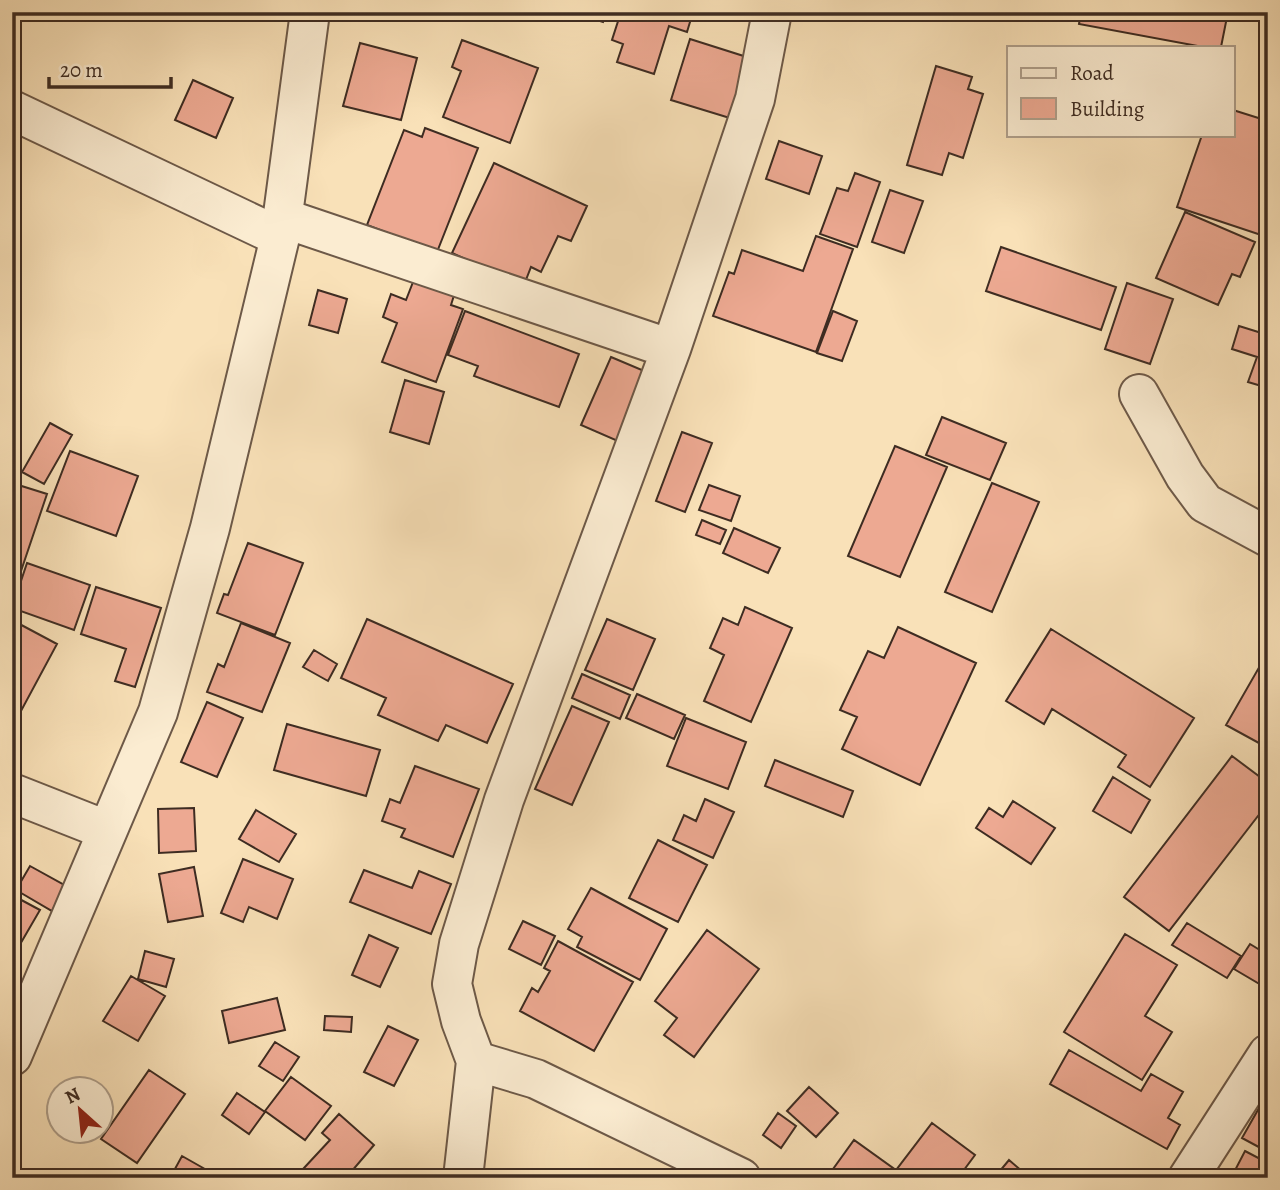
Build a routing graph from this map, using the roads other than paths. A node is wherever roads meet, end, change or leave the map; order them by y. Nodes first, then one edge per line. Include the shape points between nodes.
1 (310, 12) edge
2 (772, 12) edge
3 (12, 110) edge
4 (282, 228) junction
5 (671, 349) junction
6 (1139, 394) dead end
7 (1268, 537) edge
8 (12, 793) edge
9 (106, 830) junction
10 (1268, 1054) edge
11 (12, 1056) edge
12 (476, 1061) junction
13 (463, 1178) edge
14 (741, 1178) edge
15 (1188, 1178) edge

1 - 4 street
2 - 5 street via 755,99
3 - 4 street
4 - 5 street
4 - 9 street via 210,528 158,712
5 - 12 street via 504,800 458,944 452,984
6 - 7 street via 1205,503
8 - 9 street
9 - 11 street
10 - 15 street
12 - 13 street
12 - 14 street via 536,1079

